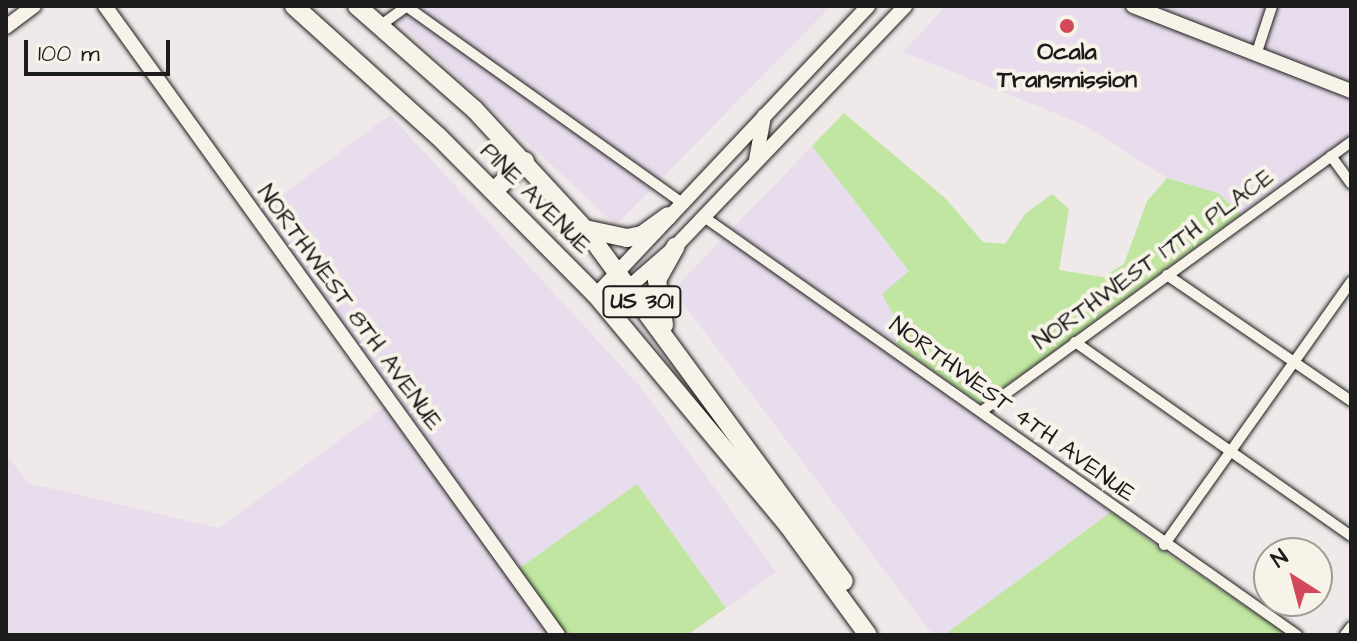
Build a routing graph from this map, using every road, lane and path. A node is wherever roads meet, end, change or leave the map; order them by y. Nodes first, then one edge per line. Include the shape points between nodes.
1 (34, 6) edge
2 (105, 6) edge
3 (294, 6) edge
4 (357, 6) edge
5 (407, 6) edge
6 (868, 6) edge
7 (905, 6) edge
8 (1133, 6) edge
9 (1272, 6) edge
10 (381, 25) junction
11 (6, 27) edge
12 (1256, 55) junction
13 (1351, 91) edge
14 (764, 116) junction
15 (1351, 142) edge
16 (1331, 156) junction
17 (525, 161) junction
18 (755, 164) junction
19 (1351, 184) edge
20 (494, 191) junction
21 (675, 209) junction
22 (704, 217) junction
23 (585, 229) junction
24 (675, 247) junction
25 (620, 272) junction
26 (1167, 275) junction
27 (1351, 282) edge
28 (632, 288) junction
29 (601, 301) junction
30 (666, 335) junction
31 (1075, 342) junction
32 (1291, 360) junction
33 (1351, 401) edge
34 (982, 411) junction
35 (734, 443) junction
36 (1230, 450) junction
37 (1351, 536) edge
38 (1164, 545) junction
39 (1351, 627) edge
40 (558, 635) edge
41 (868, 635) edge
42 (883, 635) edge
43 (1297, 635) edge
44 (1345, 635) edge

1 - 11 main road
2 - 40 main road, NORTHWEST 8TH AVENUE
3 - 20 highway, PINE AVENUE / US 301
4 - 10 highway, PINE AVENUE / US 301
5 - 10 street
5 - 21 street
6 - 14 main road
7 - 18 main road
8 - 12 main road
9 - 12 street
10 - 17 highway, PINE AVENUE / US 301
12 - 13 main road
14 - 18 main road
14 - 21 main road
15 - 16 street, NORTHWEST 17TH PLACE
16 - 19 street
16 - 26 street, NORTHWEST 17TH PLACE
17 - 20 highway
17 - 23 highway, PINE AVENUE / US 301
18 - 22 main road
20 - 29 highway, PINE AVENUE / US 301
21 - 23 highway via 642,235 627,238
21 - 25 main road
22 - 24 main road
22 - 34 street, NORTHWEST 4TH AVENUE
23 - 25 highway, PINE AVENUE / US 301
24 - 28 main road
24 - 30 highway via 657,280
25 - 28 highway, PINE AVENUE / US 301
25 - 29 main road
26 - 31 street, NORTHWEST 17TH PLACE
26 - 32 street
27 - 32 street
28 - 29 main road
28 - 30 highway, PINE AVENUE / US 301
29 - 35 highway, PINE AVENUE / US 301
30 - 35 highway, PINE AVENUE / US 301
31 - 34 street, NORTHWEST 17TH PLACE
31 - 36 street
32 - 33 street
32 - 36 street
34 - 38 street, NORTHWEST 4TH AVENUE
35 - 41 highway, PINE AVENUE / US 301
35 - 42 highway, PINE AVENUE / US 301
36 - 37 street
36 - 38 street
38 - 43 street, NORTHWEST 4TH AVENUE
39 - 44 street

